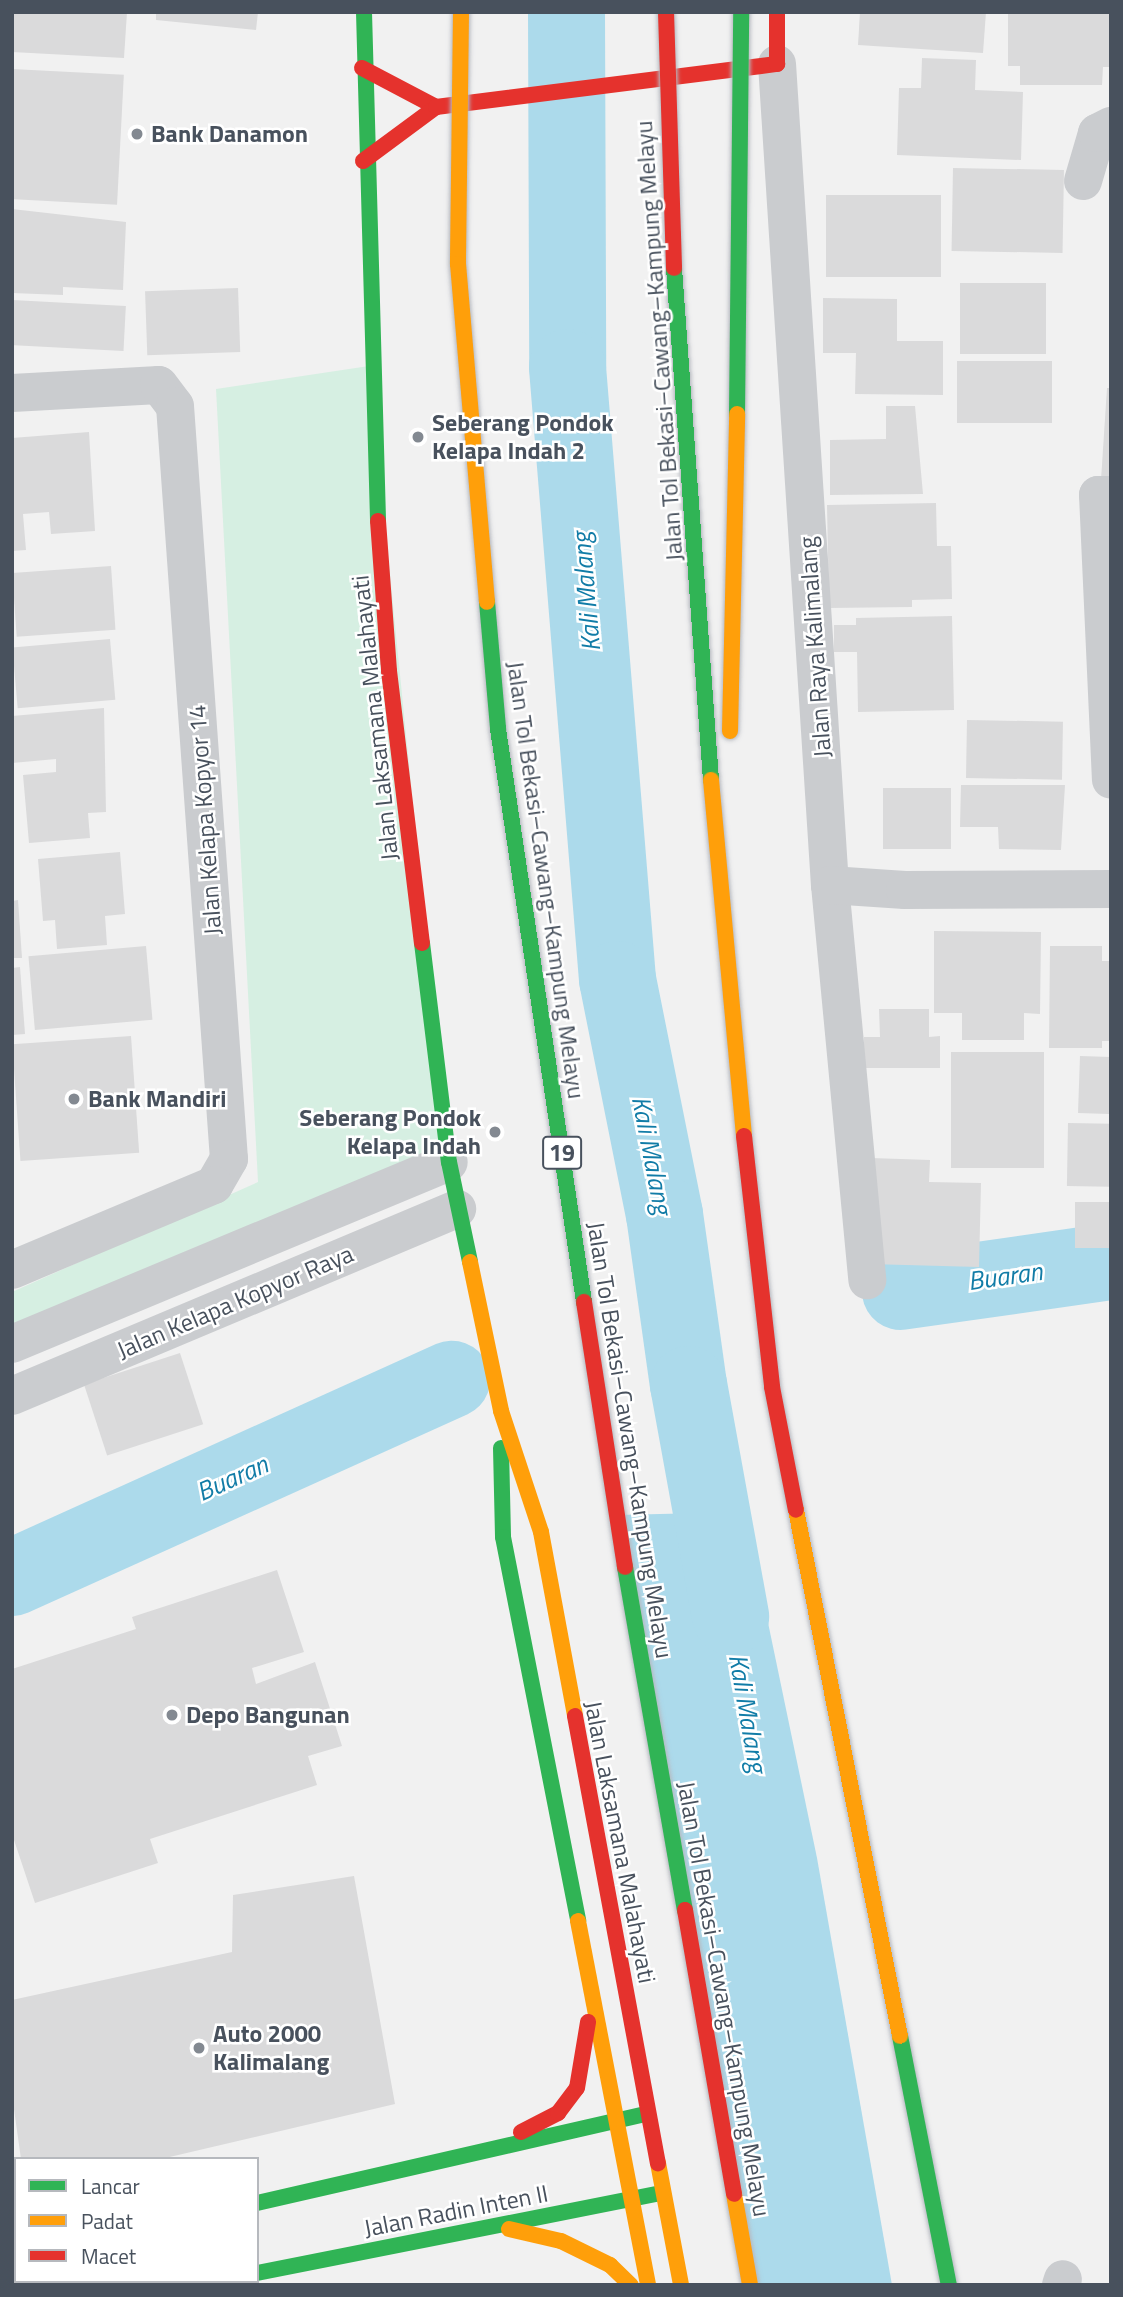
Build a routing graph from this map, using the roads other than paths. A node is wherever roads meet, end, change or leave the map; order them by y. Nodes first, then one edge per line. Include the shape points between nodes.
1 (364, 12) edge
2 (461, 12) edge
3 (666, 12) edge
4 (741, 12) edge
5 (777, 12) edge
6 (777, 64) junction
7 (362, 68) junction
8 (443, 106) junction
9 (1111, 126) edge
10 (363, 162) junction
11 (1083, 181) dead end
12 (12, 393) edge
13 (1111, 495) edge
14 (1110, 713) edge
15 (730, 746) dead end
16 (729, 773) dead end
17 (1111, 780) edge
18 (830, 885) junction
19 (1111, 889) edge
20 (724, 952) junction
21 (449, 1162) junction
22 (457, 1209) junction
23 (12, 1270) edge
24 (867, 1280) dead end
25 (12, 1344) edge
26 (12, 1396) edge
27 (501, 1411) junction
28 (592, 2001) junction
29 (648, 2113) junction
30 (617, 2120) junction
31 (482, 2152) junction
32 (663, 2193) junction
33 (632, 2199) junction
34 (259, 2203) edge
35 (497, 2226) junction
36 (259, 2273) edge
37 (631, 2285) edge
38 (648, 2285) edge
39 (681, 2285) edge
40 (750, 2285) edge
41 (949, 2285) edge

1 - 7 main road, Jalan Laksamana Malahayati
2 - 40 main road, Jalan Tol Bekasi–Cawang–Kampung Melayu / 19, bridge via 458,264 498,729 615,1507
3 - 20 main road, Jalan Tol Bekasi–Cawang–Kampung Melayu, bridge via 668,203
4 - 15 main road, bridge via 743,181
5 - 6 main road, Jalan Raya Kalimalang
6 - 8 main road, bridge
6 - 18 street, Jalan Raya Kalimalang
7 - 8 main road
7 - 10 main road, Jalan Laksamana Malahayati
8 - 10 main road
9 - 11 street via 1097,133
10 - 21 main road, Jalan Laksamana Malahayati via 372,443 389,671
12 - 23 street, Jalan Kelapa Kopyor 14 via 159,385 175,406 229,1159 214,1185
13 - 14 street via 1098,495
14 - 17 street
16 - 20 main road, bridge
18 - 19 street via 905,891
18 - 24 street, Jalan Raya Kalimalang
20 - 41 main road, Jalan Tol Bekasi–Cawang–Kampung Melayu, bridge via 772,1387
21 - 22 main road, Jalan Laksamana Malahayati
21 - 25 street, Jalan Kelapa Kopyor Raya
22 - 26 street, Jalan Kelapa Kopyor Raya
22 - 27 main road, Jalan Laksamana Malahayati
27 - 28 main road, Jalan Laksamana Malahayati via 503,1537
27 - 29 main road, Jalan Laksamana Malahayati via 541,1532
28 - 30 main road, Jalan Laksamana Malahayati
28 - 31 main road via 577,2088 558,2113
29 - 30 main road, Jalan Radin Inten II
29 - 32 main road, Jalan Laksamana Malahayati
30 - 31 main road, Jalan Radin Inten II
30 - 33 main road, Jalan Laksamana Malahayati
31 - 34 main road, Jalan Radin Inten II
32 - 33 main road, Jalan Radin Inten II
32 - 39 main road, Jalan Laksamana Malahayati
33 - 35 main road, Jalan Radin Inten II
33 - 38 main road, Jalan Laksamana Malahayati
35 - 36 main road, Jalan Radin Inten II
35 - 37 main road via 561,2241 610,2265

